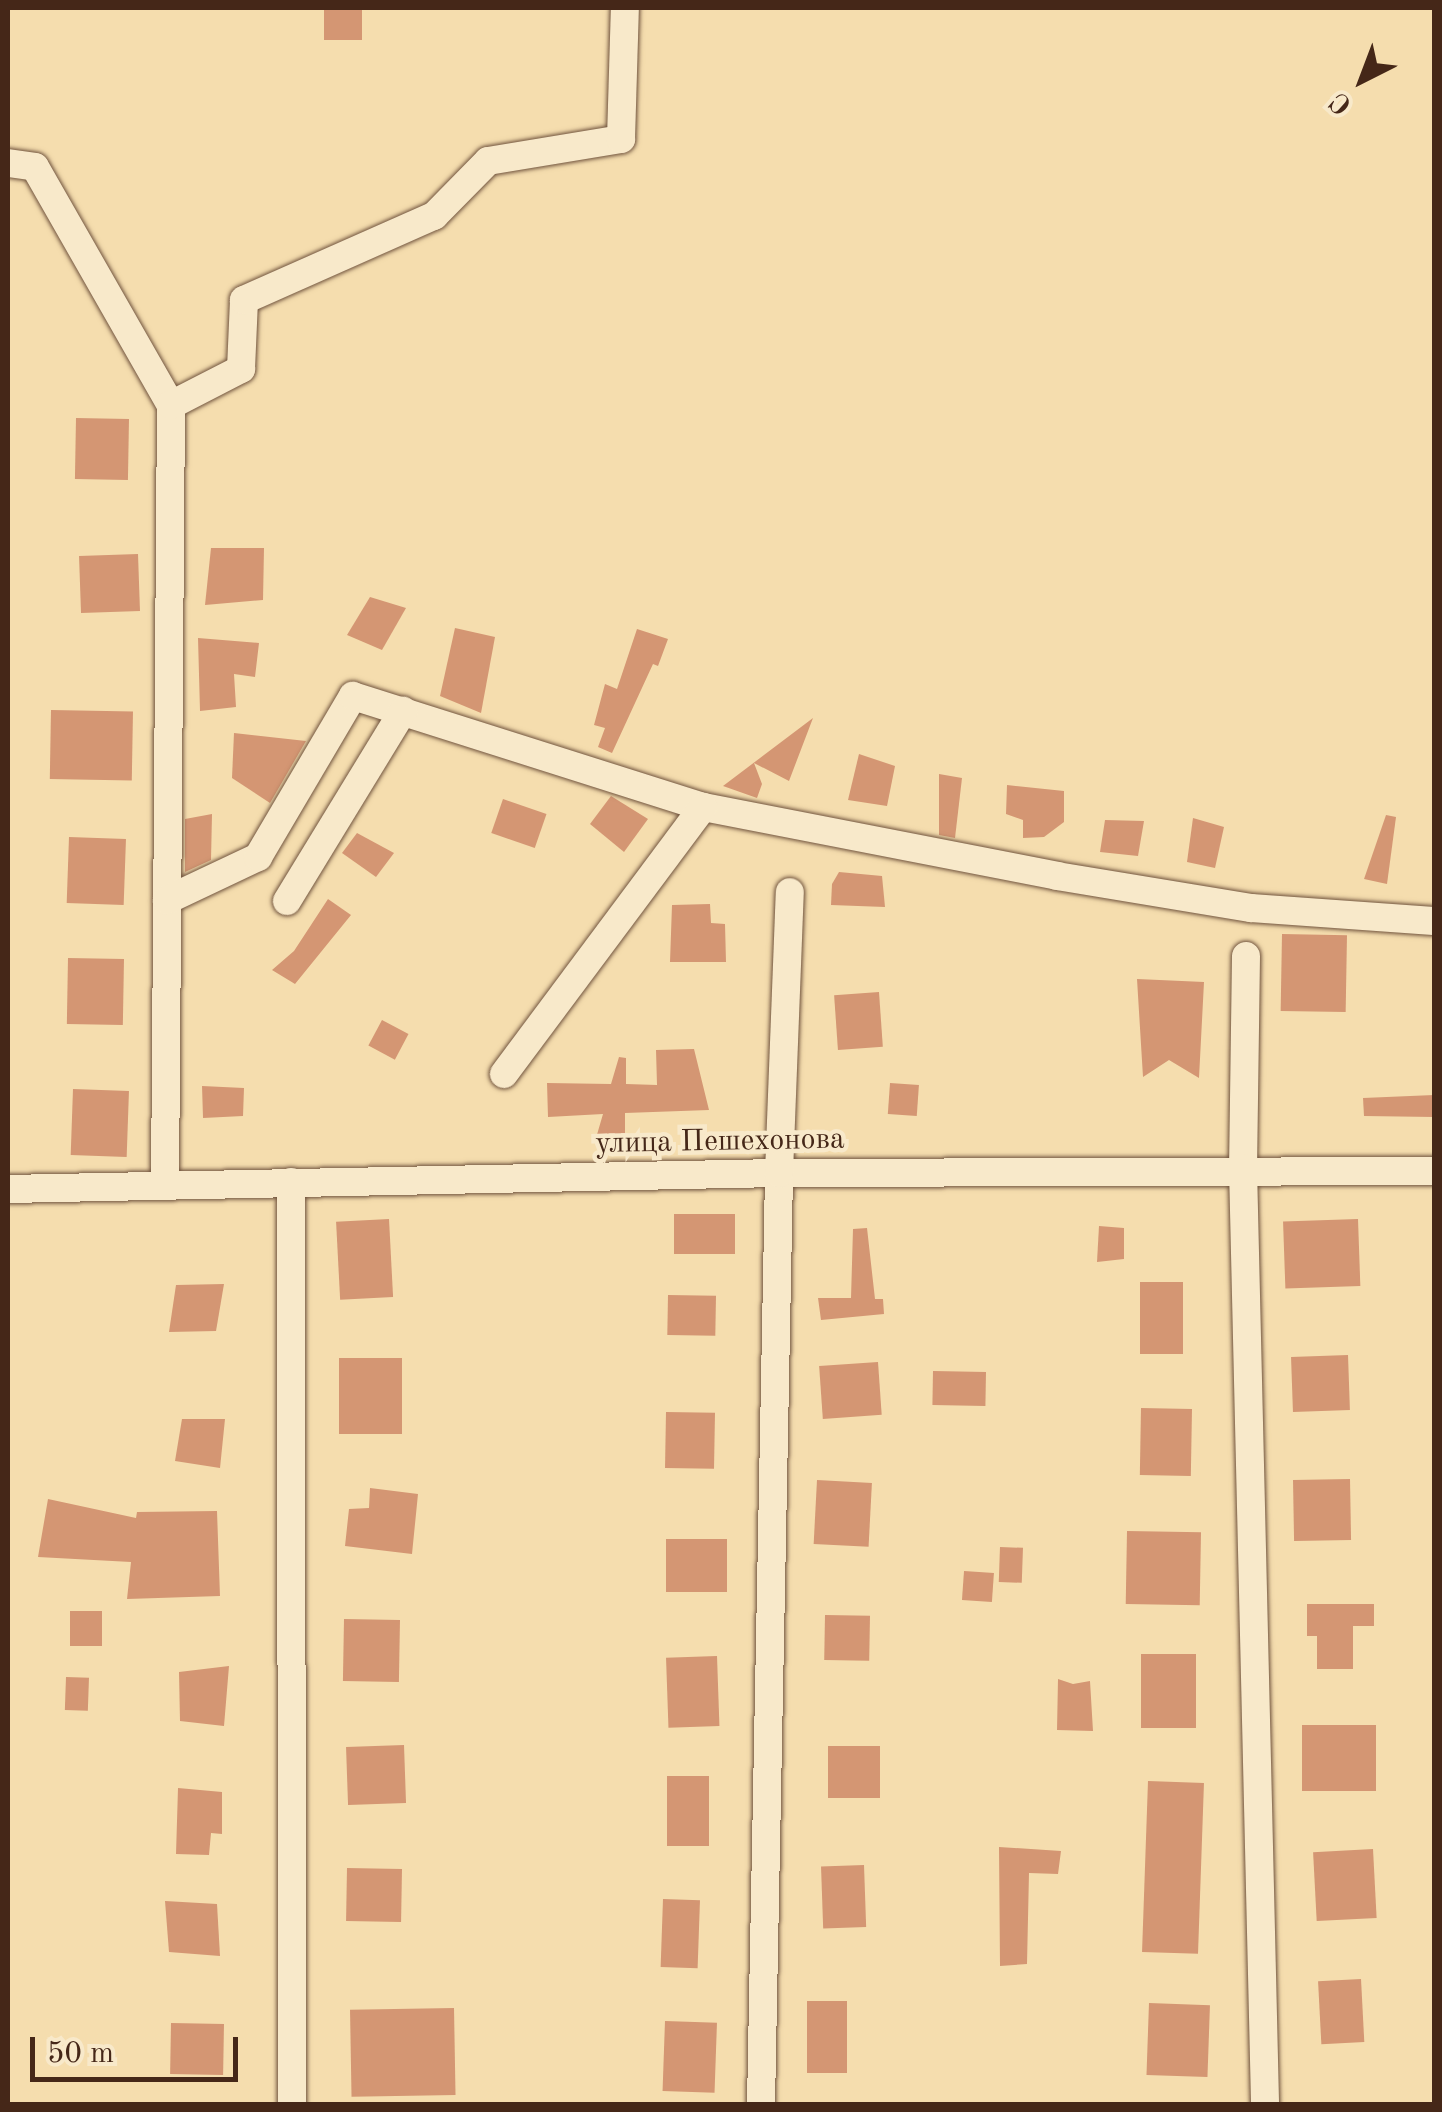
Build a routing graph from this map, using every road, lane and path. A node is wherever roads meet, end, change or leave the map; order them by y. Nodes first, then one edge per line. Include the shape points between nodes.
1 (625, 8) edge
2 (8, 164) edge
3 (171, 405) junction
4 (403, 711) junction
5 (703, 807) junction
6 (790, 892) dead end
7 (167, 900) junction
8 (287, 901) dead end
9 (1434, 921) edge
10 (1246, 956) dead end
11 (504, 1074) dead end
12 (1243, 1168) junction
13 (1434, 1171) edge
14 (779, 1172) junction
15 (291, 1182) junction
16 (164, 1183) junction
17 (8, 1189) edge
18 (292, 2104) edge
19 (760, 2104) edge
20 (1265, 2104) edge

1 - 3 street via 621,139 488,161 434,216 244,300 241,369
2 - 3 street via 36,167
3 - 7 street
4 - 5 street
4 - 7 street via 354,696 258,857
4 - 8 street
5 - 9 street via 1251,908
5 - 11 street
6 - 14 street
7 - 16 street
10 - 12 street
12 - 13 street, улица Пешехонова
12 - 14 street, улица Пешехонова
12 - 20 street
14 - 15 street, улица Пешехонова
14 - 19 street
15 - 16 street, улица Пешехонова
15 - 18 street
16 - 17 street, улица Пешехонова

